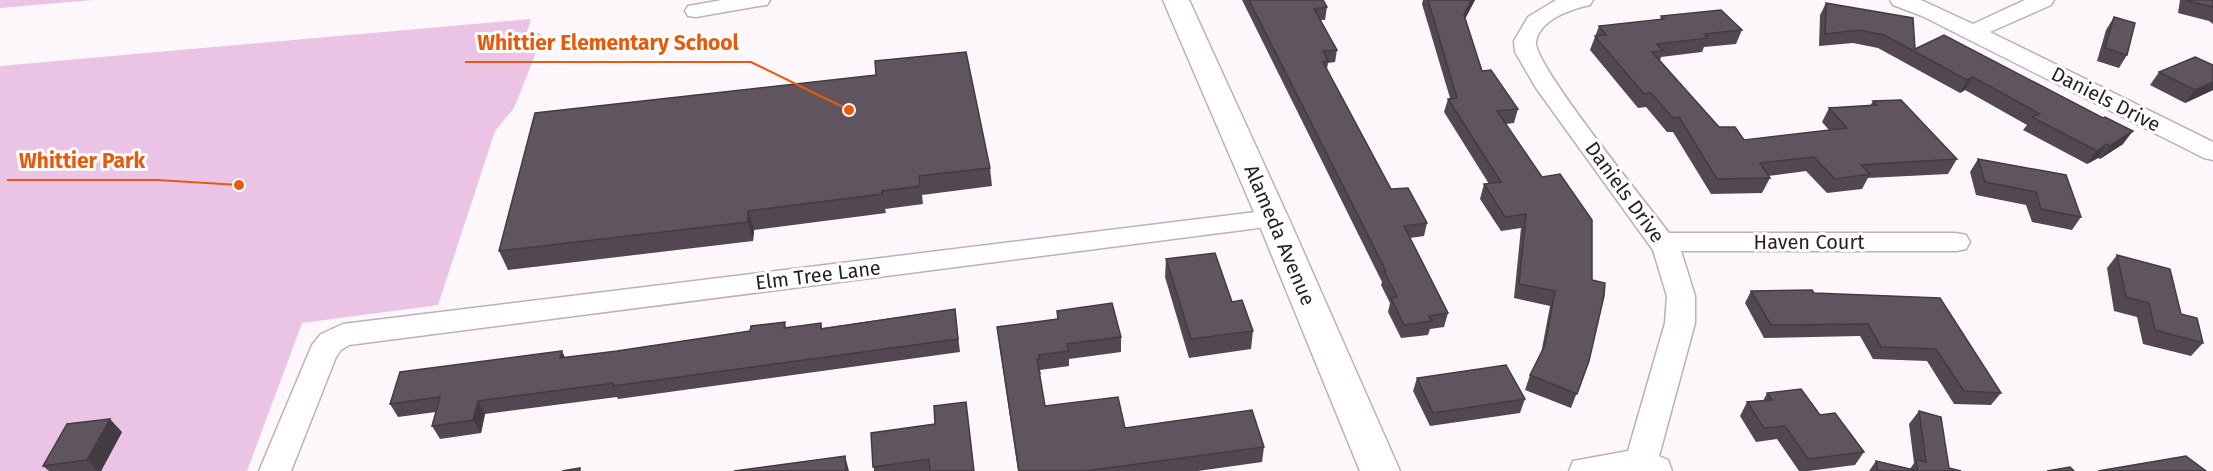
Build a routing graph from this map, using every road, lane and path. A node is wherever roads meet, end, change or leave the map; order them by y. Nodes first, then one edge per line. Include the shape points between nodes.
1 (759, 0) edge
2 (1176, 0) edge
3 (1582, 0) edge
4 (1900, 0) edge
5 (2043, 0) edge
6 (696, 11) dead end
7 (1973, 32) junction
8 (2213, 152) edge
9 (1273, 219) junction
10 (1662, 242) junction
11 (1956, 242) dead end
12 (1649, 467) edge
13 (275, 471) edge
14 (1380, 471) edge
15 (1585, 471) edge

1 - 6 street
2 - 9 street, Alameda Avenue
3 - 10 street, Daniels Drive via 1558,7 1536,22 1525,40 1526,52 1544,83
4 - 7 street, Daniels Drive
5 - 7 street
7 - 8 street, Daniels Drive
9 - 13 street, Elm Tree Lane via 339,336 325,348
9 - 14 street, Alameda Avenue
10 - 11 street, Haven Court
10 - 12 street, Daniels Drive via 1682,296 1680,324
12 - 15 street

